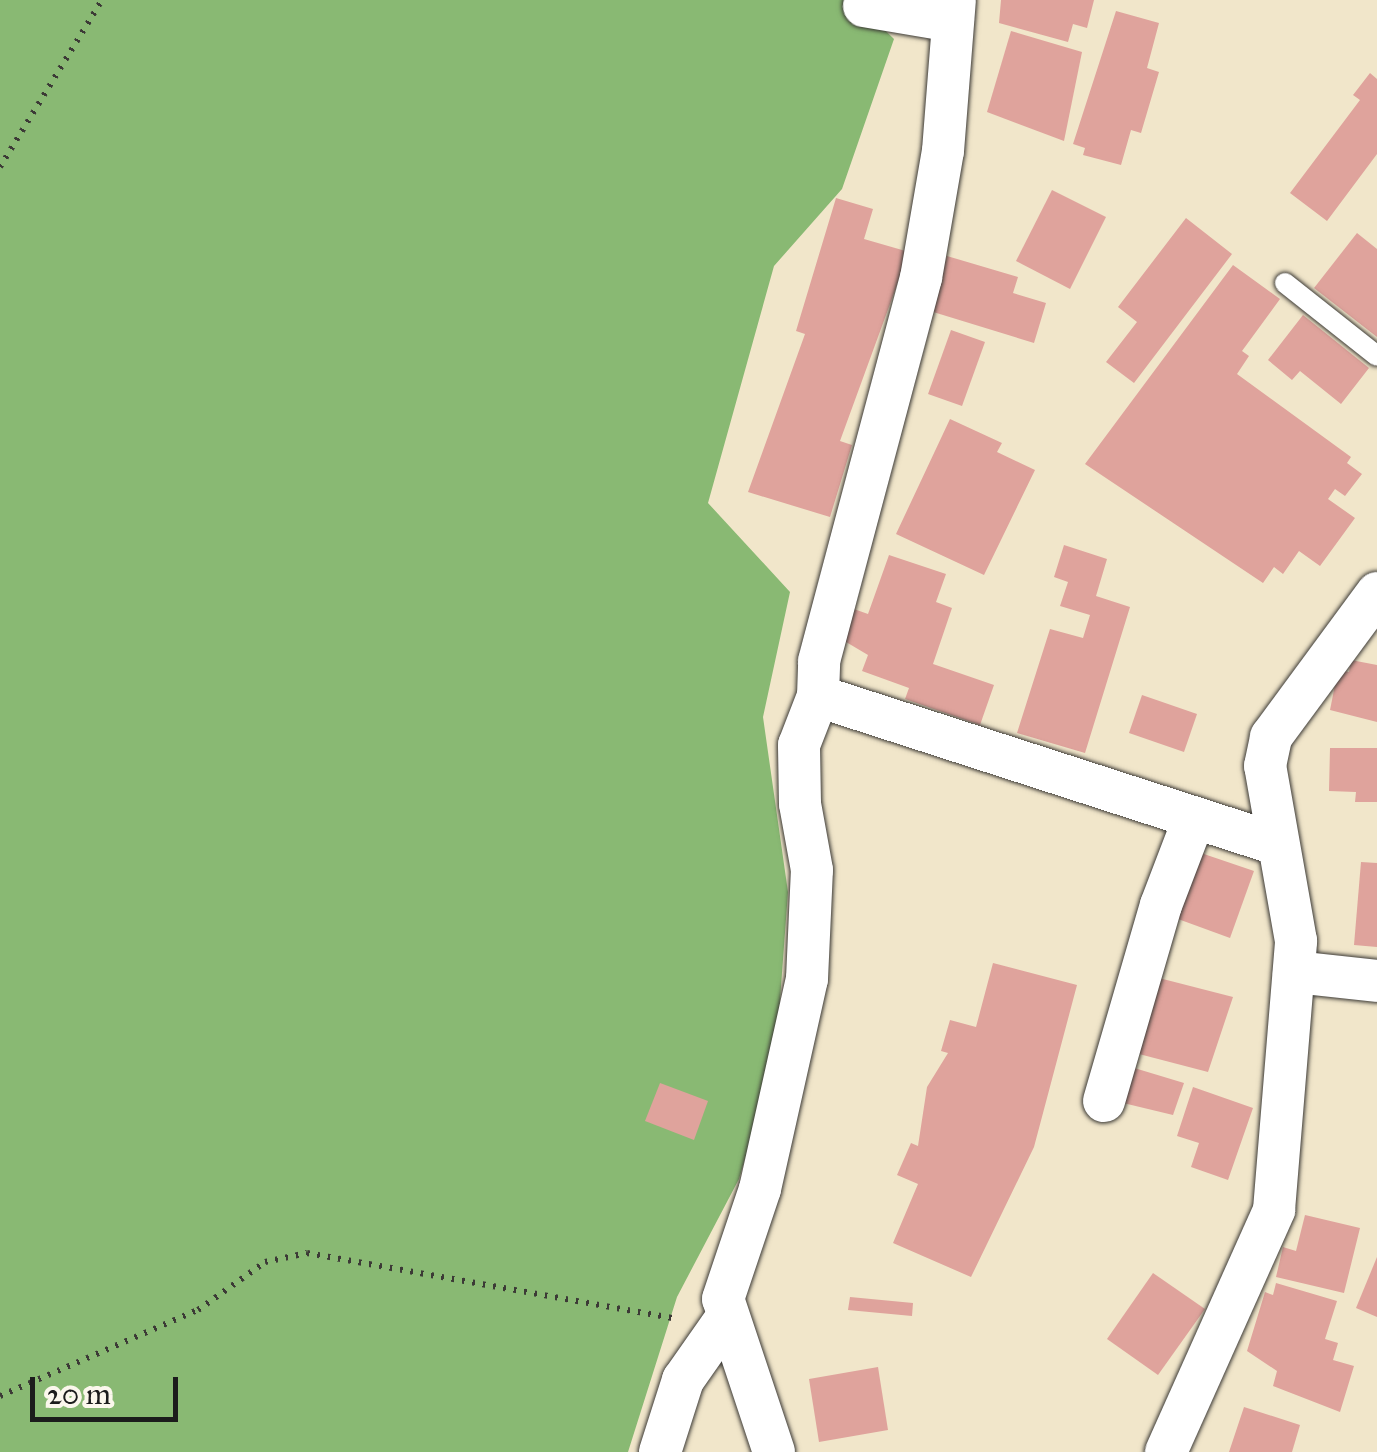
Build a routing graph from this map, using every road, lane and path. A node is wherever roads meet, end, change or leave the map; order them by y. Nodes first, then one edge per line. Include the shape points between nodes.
1 (102, 0) edge
2 (864, 6) dead end
3 (954, 11) edge
4 (0, 167) edge
5 (1285, 283) dead end
6 (1377, 356) edge
7 (1377, 593) edge
8 (818, 696) junction
9 (1194, 821) junction
10 (1277, 844) junction
11 (1294, 972) junction
12 (1377, 981) edge
13 (1104, 1102) dead end
14 (717, 1330) junction
15 (0, 1396) edge
16 (660, 1452) edge
17 (774, 1452) edge
18 (1166, 1452) edge

1 - 4 path
2 - 3 street
3 - 8 street via 943,151 921,278 819,660
5 - 6 lane
7 - 10 street via 1271,737 1265,766
8 - 9 street
8 - 14 street via 799,744 800,804 812,870 807,979 760,1189
9 - 10 street
9 - 13 street via 1161,906
10 - 11 street via 1296,941
11 - 12 street
11 - 18 street via 1274,1210
14 - 15 path via 307,1254 265,1262 198,1310
14 - 16 street via 683,1380
14 - 17 street via 749,1364

